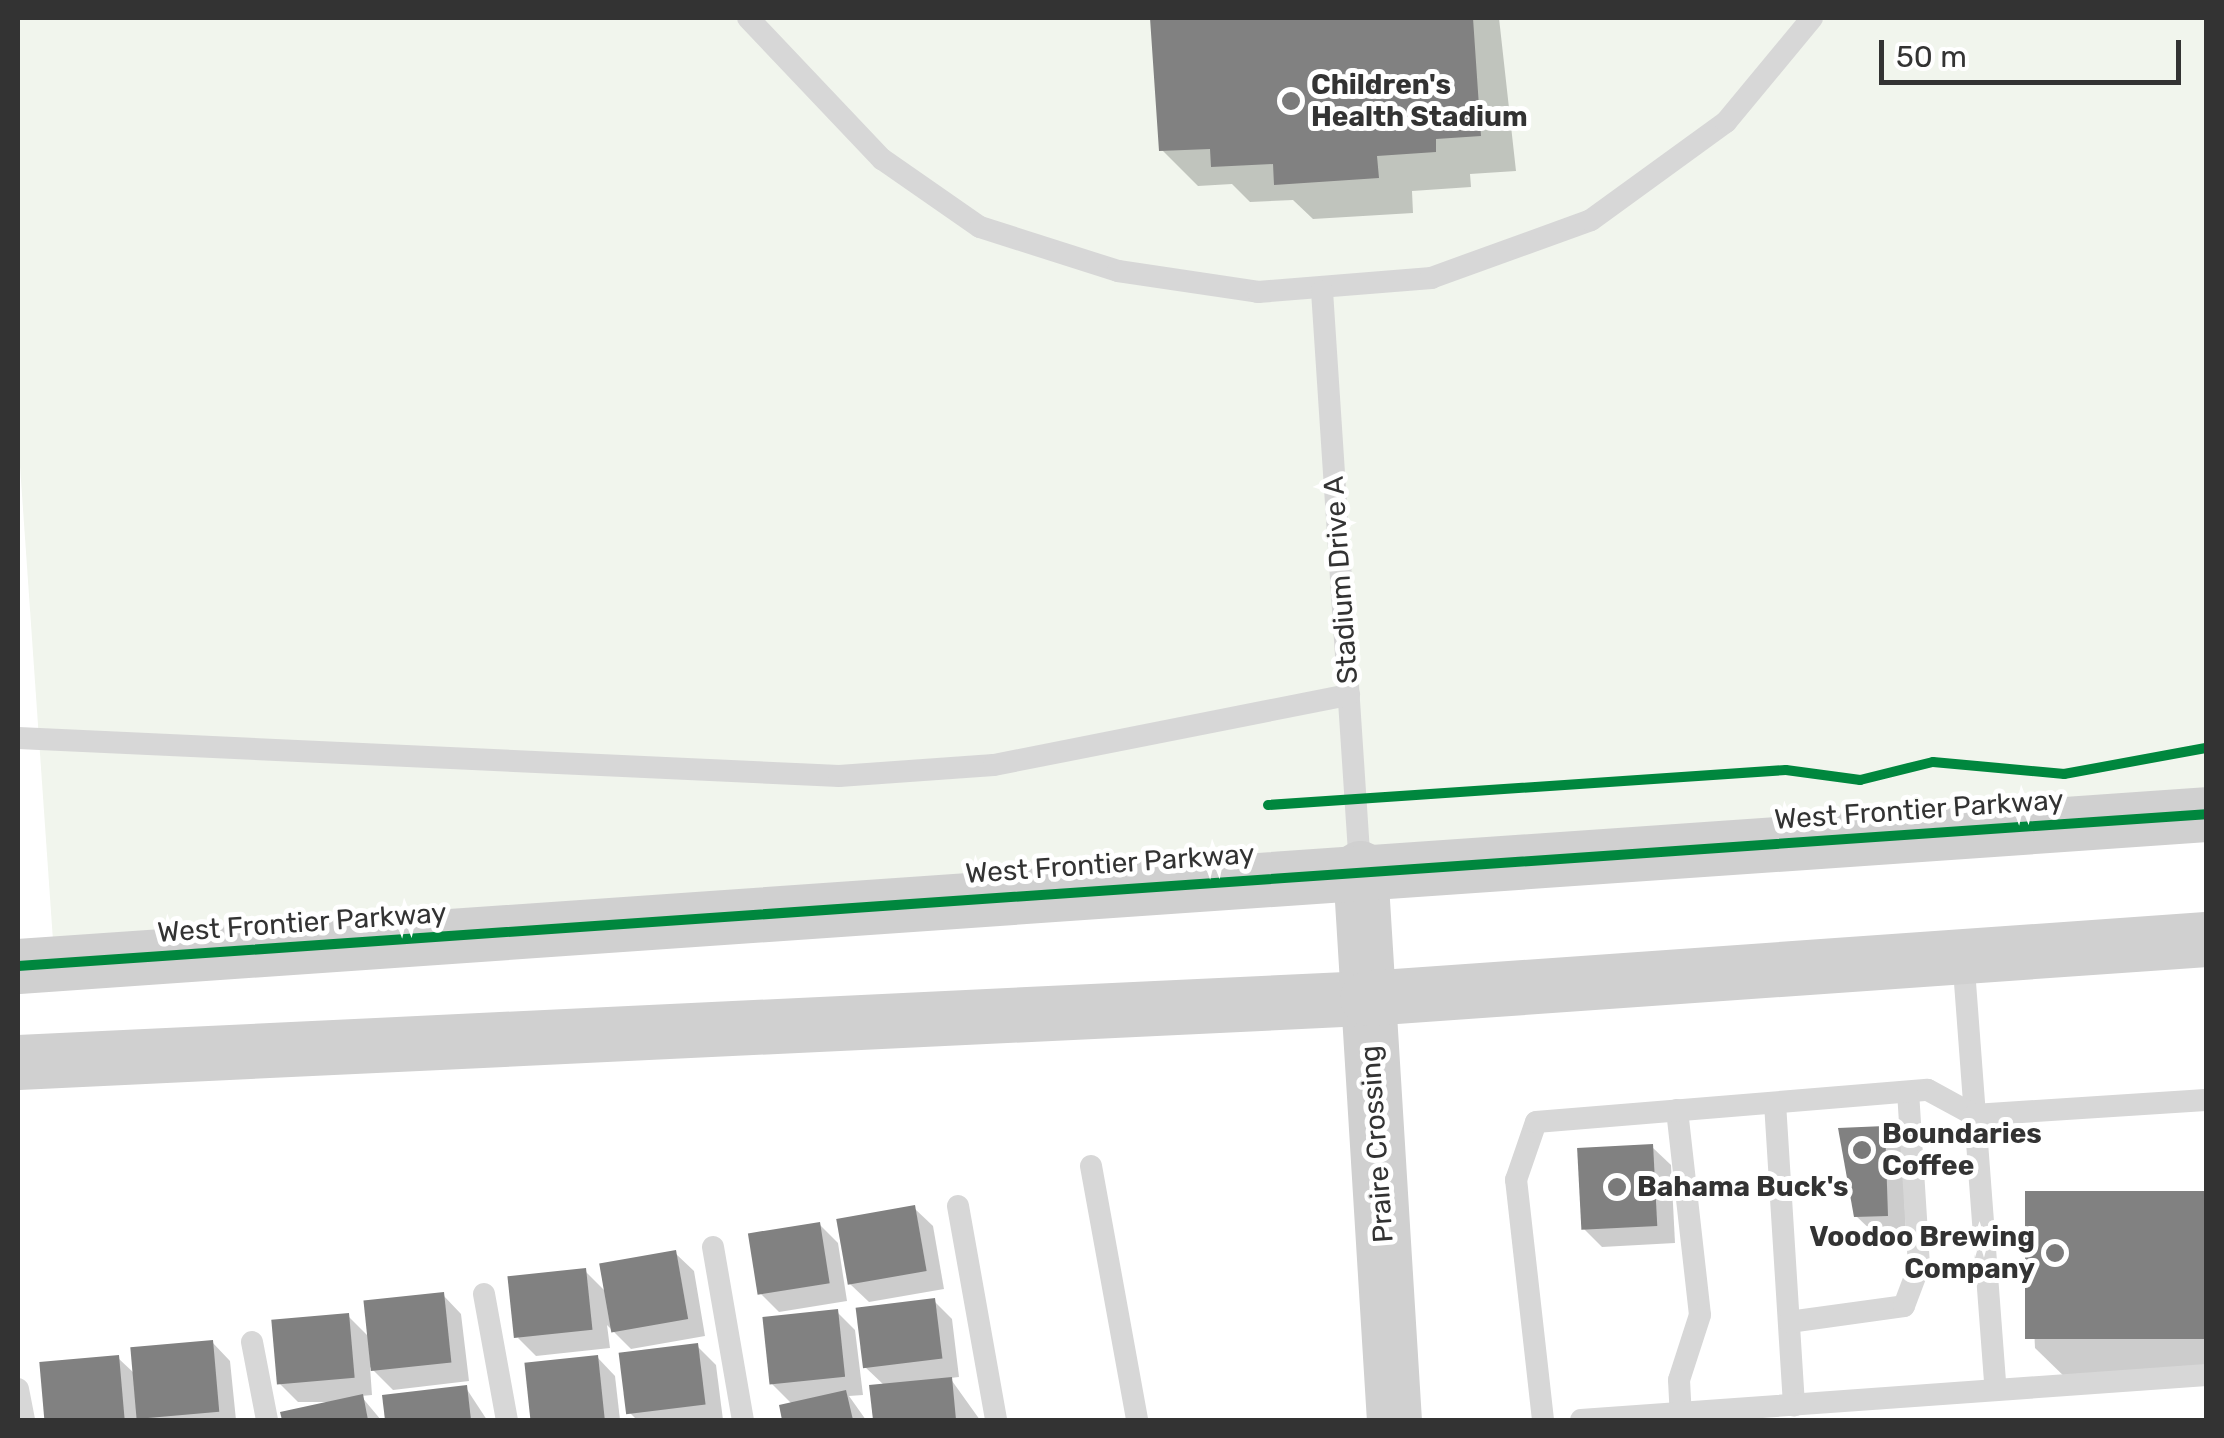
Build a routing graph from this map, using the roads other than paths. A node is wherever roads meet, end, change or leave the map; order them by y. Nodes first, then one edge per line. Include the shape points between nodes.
1 (748, 18) edge
2 (1812, 18) edge
3 (1322, 291) junction
4 (1348, 695) junction
5 (18, 738) edge
6 (2206, 814) edge
7 (1360, 868) junction
8 (2206, 939) edge
9 (1962, 956) junction
10 (18, 966) edge
11 (1367, 998) junction
12 (18, 1062) edge
13 (1908, 1092) junction
14 (2206, 1100) edge
15 (1775, 1103) junction
16 (1677, 1110) junction
17 (1974, 1115) junction
18 (1092, 1166) dead end
19 (958, 1206) dead end
20 (713, 1247) dead end
21 (484, 1294) dead end
22 (1789, 1322) junction
23 (252, 1342) dead end
24 (2206, 1375) edge
25 (18, 1389) edge
26 (1996, 1390) junction
27 (1794, 1405) junction
28 (1681, 1413) junction
29 (24, 1420) edge
30 (266, 1420) edge
31 (508, 1420) edge
32 (744, 1420) edge
33 (996, 1420) edge
34 (1137, 1420) edge
35 (1394, 1420) edge
36 (1543, 1420) edge
37 (1581, 1420) edge

1 - 3 lane via 882,160 980,227 1197,288
2 - 3 lane via 1726,122 1592,220 1488,264
3 - 4 lane, Stadium Drive A
4 - 5 lane via 994,766 838,776
4 - 7 lane, Stadium Drive A
6 - 7 street, West Frontier Parkway
7 - 10 street, West Frontier Parkway
7 - 11 street, Praire Crossing
8 - 9 street
9 - 11 street
9 - 17 lane
11 - 12 street
11 - 35 street, Praire Crossing
13 - 15 lane
13 - 17 lane via 1928,1090
13 - 22 lane via 1918,1266 1904,1306
14 - 17 lane
15 - 16 lane
15 - 22 lane
16 - 28 lane via 1700,1314 1679,1380
16 - 36 lane via 1536,1122 1516,1180
17 - 26 lane
18 - 34 lane
19 - 33 lane
20 - 32 lane
21 - 31 lane
22 - 27 lane
23 - 30 lane
24 - 26 lane
25 - 29 lane
26 - 27 lane
27 - 28 lane
28 - 37 lane

